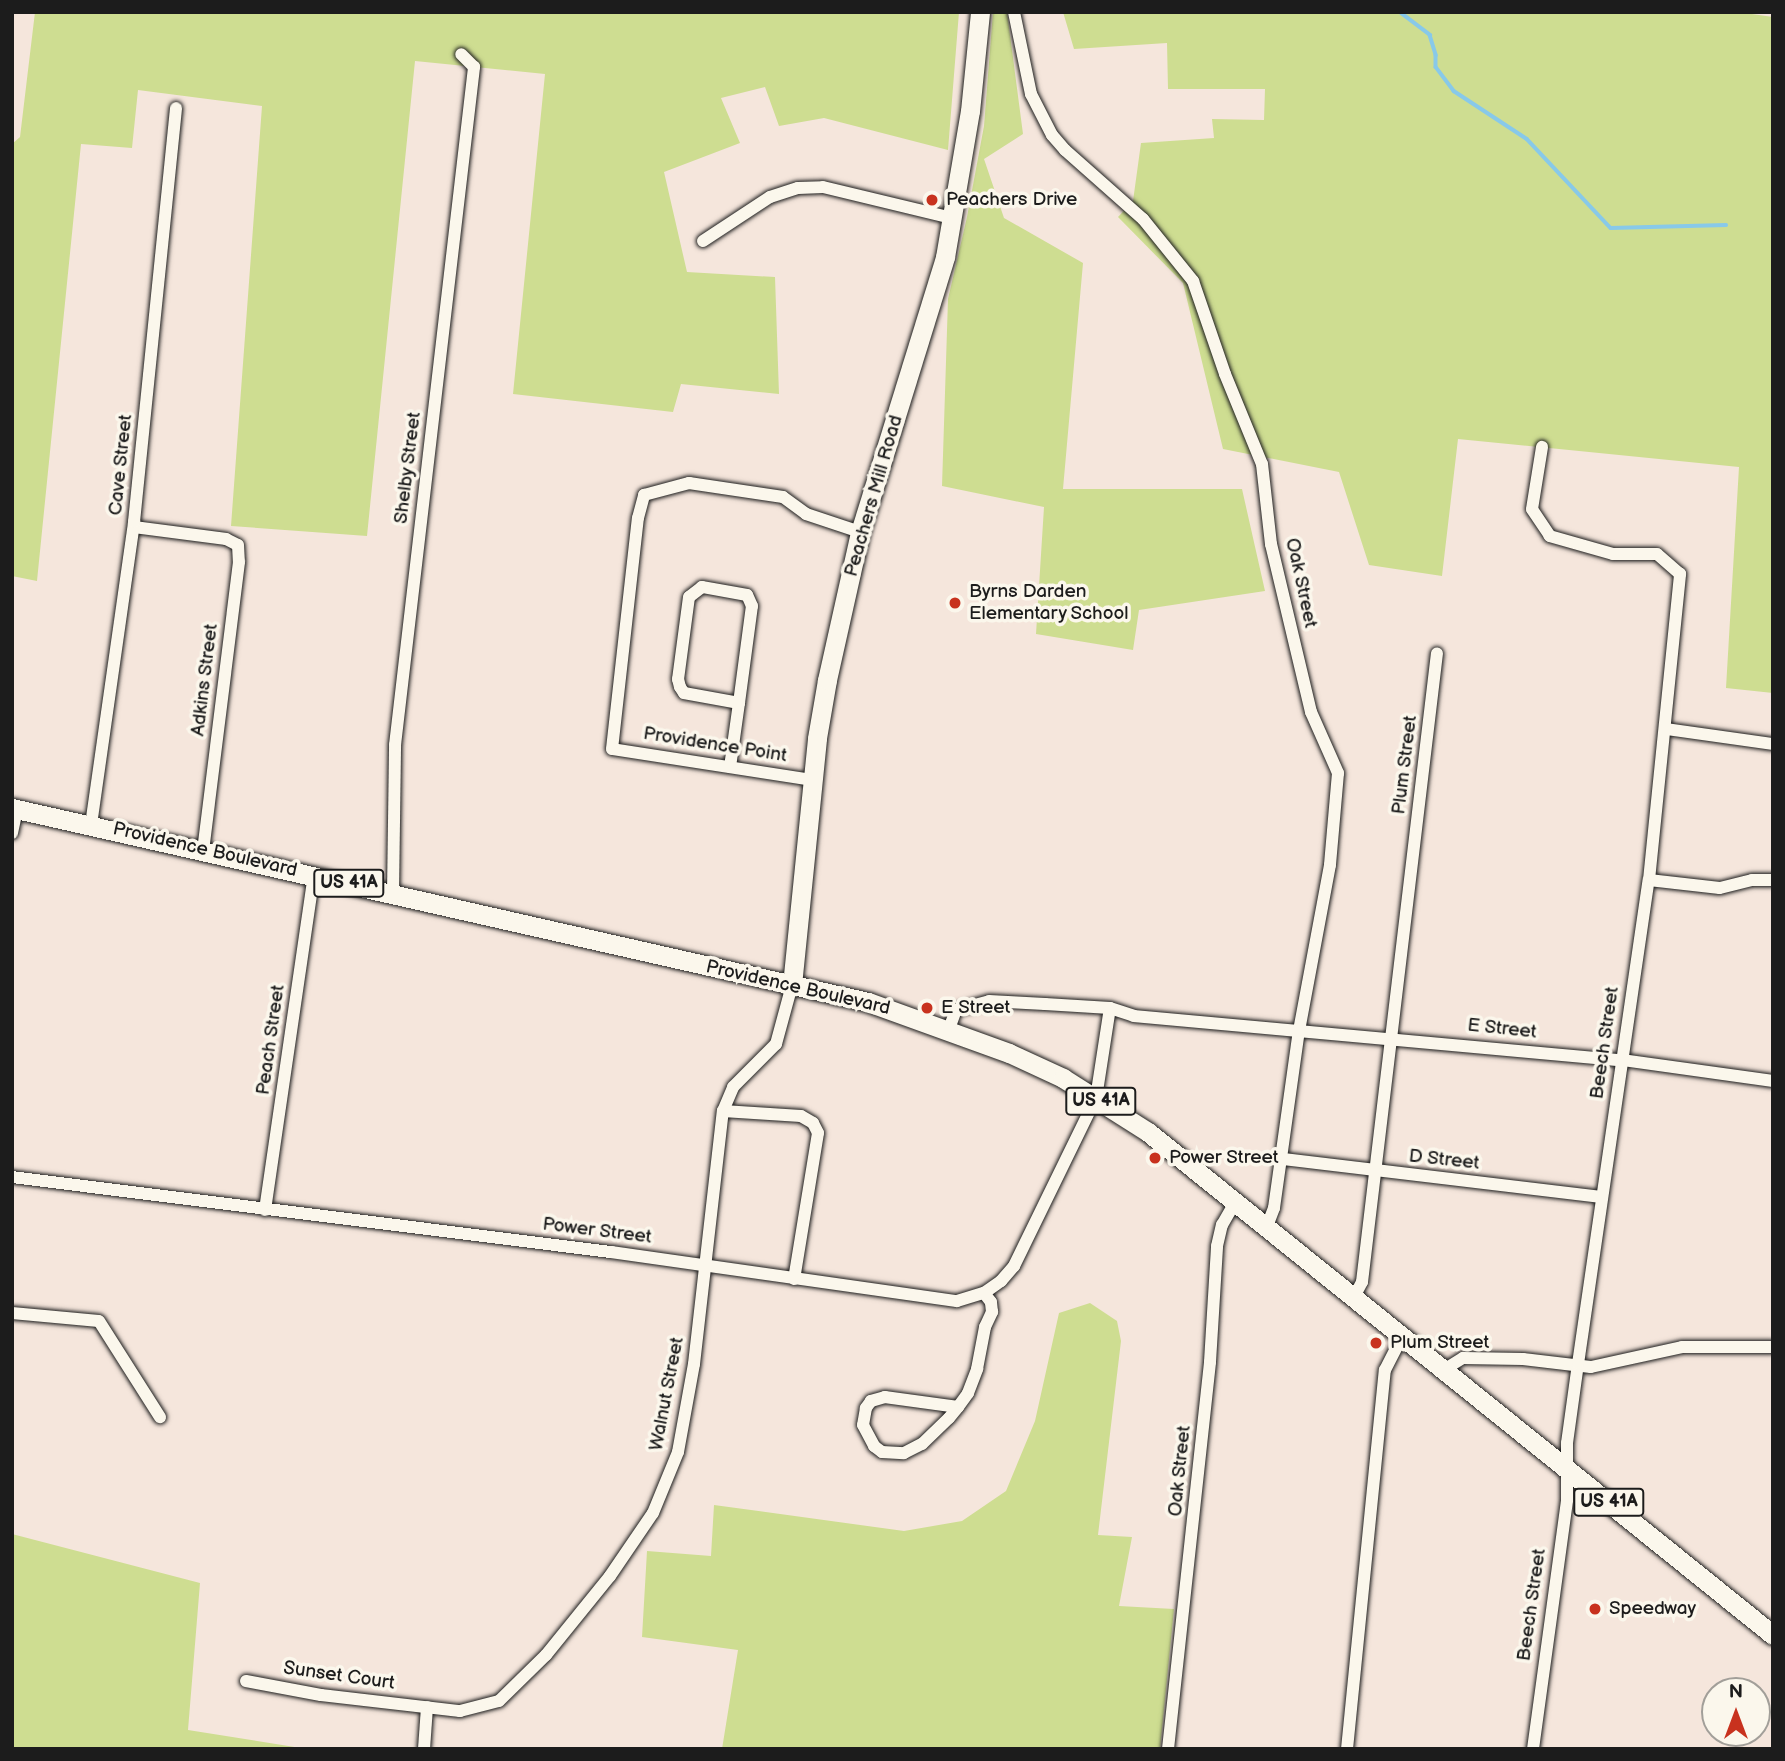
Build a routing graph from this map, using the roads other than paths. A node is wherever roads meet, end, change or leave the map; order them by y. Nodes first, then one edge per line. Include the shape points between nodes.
1 (980, 12) edge
2 (1014, 12) edge
3 (461, 54) dead end
4 (176, 108) dead end
5 (952, 218) junction
6 (703, 241) dead end
7 (1542, 447) dead end
8 (134, 527) junction
9 (860, 532) junction
10 (1437, 653) dead end
11 (739, 703) junction
12 (1666, 729) junction
13 (1773, 744) edge
14 (730, 767) junction
15 (812, 780) junction
16 (15, 809) edge
17 (91, 825) junction
18 (12, 833) edge
19 (203, 851) junction
20 (314, 875) junction
21 (1649, 880) junction
22 (1773, 880) edge
23 (393, 893) junction
24 (792, 985) junction
25 (1110, 1009) junction
26 (949, 1029) junction
27 (1299, 1030) junction
28 (1392, 1037) junction
29 (1622, 1060) junction
30 (1773, 1080) edge
31 (1096, 1098) junction
32 (723, 1111) junction
33 (1283, 1158) junction
34 (1375, 1172) junction
35 (12, 1177) edge
36 (1602, 1197) junction
37 (1236, 1201) junction
38 (265, 1210) junction
39 (1267, 1226) junction
40 (705, 1265) junction
41 (794, 1279) junction
42 (984, 1293) junction
43 (1354, 1297) junction
44 (12, 1313) edge
45 (1401, 1338) junction
46 (1773, 1347) edge
47 (1578, 1364) junction
48 (1442, 1371) junction
49 (958, 1407) junction
50 (160, 1417) dead end
51 (1565, 1468) junction
52 (1773, 1635) edge
53 (246, 1681) dead end
54 (427, 1707) junction
55 (424, 1749) edge
56 (1168, 1749) edge
57 (1347, 1749) edge
58 (1533, 1749) edge

1 - 5 main road, Peachers Mill Road
2 - 27 street, Oak Street via 1031,94 1047,127 1065,150 1143,219 1192,281 1262,464 1271,544 1311,712 1338,773 1330,864
3 - 23 street, Shelby Street via 474,67 395,745
4 - 8 street, Cave Street
5 - 6 street via 823,187 798,188 769,197
5 - 9 main road, Peachers Mill Road via 935,297
7 - 12 street, Beech Street via 1532,509 1550,536 1613,554 1657,554 1680,574
8 - 17 street, Cave Street
8 - 19 street, Adkins Street via 234,541 239,554
9 - 14 street, Providence Point via 806,514 783,497 689,483 644,495 631,563 611,749
9 - 15 main road, Peachers Mill Road via 827,680
10 - 28 street, Plum Street
11 - 11 street via 752,606 747,595 702,587 690,597 680,687 684,693
11 - 14 street
12 - 13 street
12 - 21 street, Beech Street
14 - 15 street, Providence Point
15 - 24 main road, Peachers Mill Road
16 - 17 main road, Providence Boulevard / US 41A
16 - 18 street
17 - 19 main road, Providence Boulevard / US 41A
19 - 20 main road, Providence Boulevard / US 41A
20 - 23 main road, Providence Boulevard / US 41A
20 - 38 street, Peach Street
21 - 22 street via 1720,888
21 - 29 street, Beech Street
23 - 24 main road, Providence Boulevard / US 41A
24 - 26 main road, Providence Boulevard / US 41A via 868,1002
24 - 32 street, Walnut Street via 776,1044 733,1087
25 - 26 street, E Street via 989,1001 956,1010
25 - 27 street, E Street via 1134,1016
25 - 31 street, Power Street
26 - 31 main road, Providence Boulevard / US 41A via 1009,1053
27 - 28 street, E Street
27 - 33 street, Oak Street
28 - 29 street, E Street
28 - 34 street, Plum Street
29 - 30 street, E Street
29 - 36 street, Beech Street
31 - 37 main road, Providence Boulevard / US 41A
31 - 42 street, Power Street via 1014,1266
32 - 40 street, Walnut Street
32 - 41 street via 801,1116 813,1123 818,1133
33 - 34 street, D Street
33 - 39 street, Oak Street
34 - 36 street, D Street
34 - 43 street, Plum Street via 1362,1282
35 - 38 street, Power Street
36 - 47 street, Beech Street
37 - 39 main road, Providence Boulevard / US 41A
37 - 56 street, Oak Street via 1222,1225 1217,1246 1210,1362
38 - 40 street, Power Street
39 - 43 main road, Providence Boulevard / US 41A
40 - 41 street, Power Street
40 - 54 street, Walnut Street via 678,1452 653,1513 610,1576 546,1655 499,1701 460,1712
41 - 42 street, Power Street via 957,1301
42 - 49 street via 992,1312 968,1393
43 - 45 main road, Providence Boulevard / US 41A
44 - 50 street via 99,1321
45 - 48 main road, Providence Boulevard / US 41A
45 - 57 street via 1385,1370
46 - 47 street via 1682,1347 1604,1366
47 - 48 street via 1463,1358
47 - 51 street, Beech Street
48 - 51 main road, Providence Boulevard / US 41A
49 - 49 street via 885,1398 871,1401 863,1425 882,1452 904,1453 922,1444
51 - 52 main road, Providence Boulevard / US 41A
51 - 58 street, Beech Street via 1567,1500
53 - 54 street, Sunset Court
54 - 55 street

